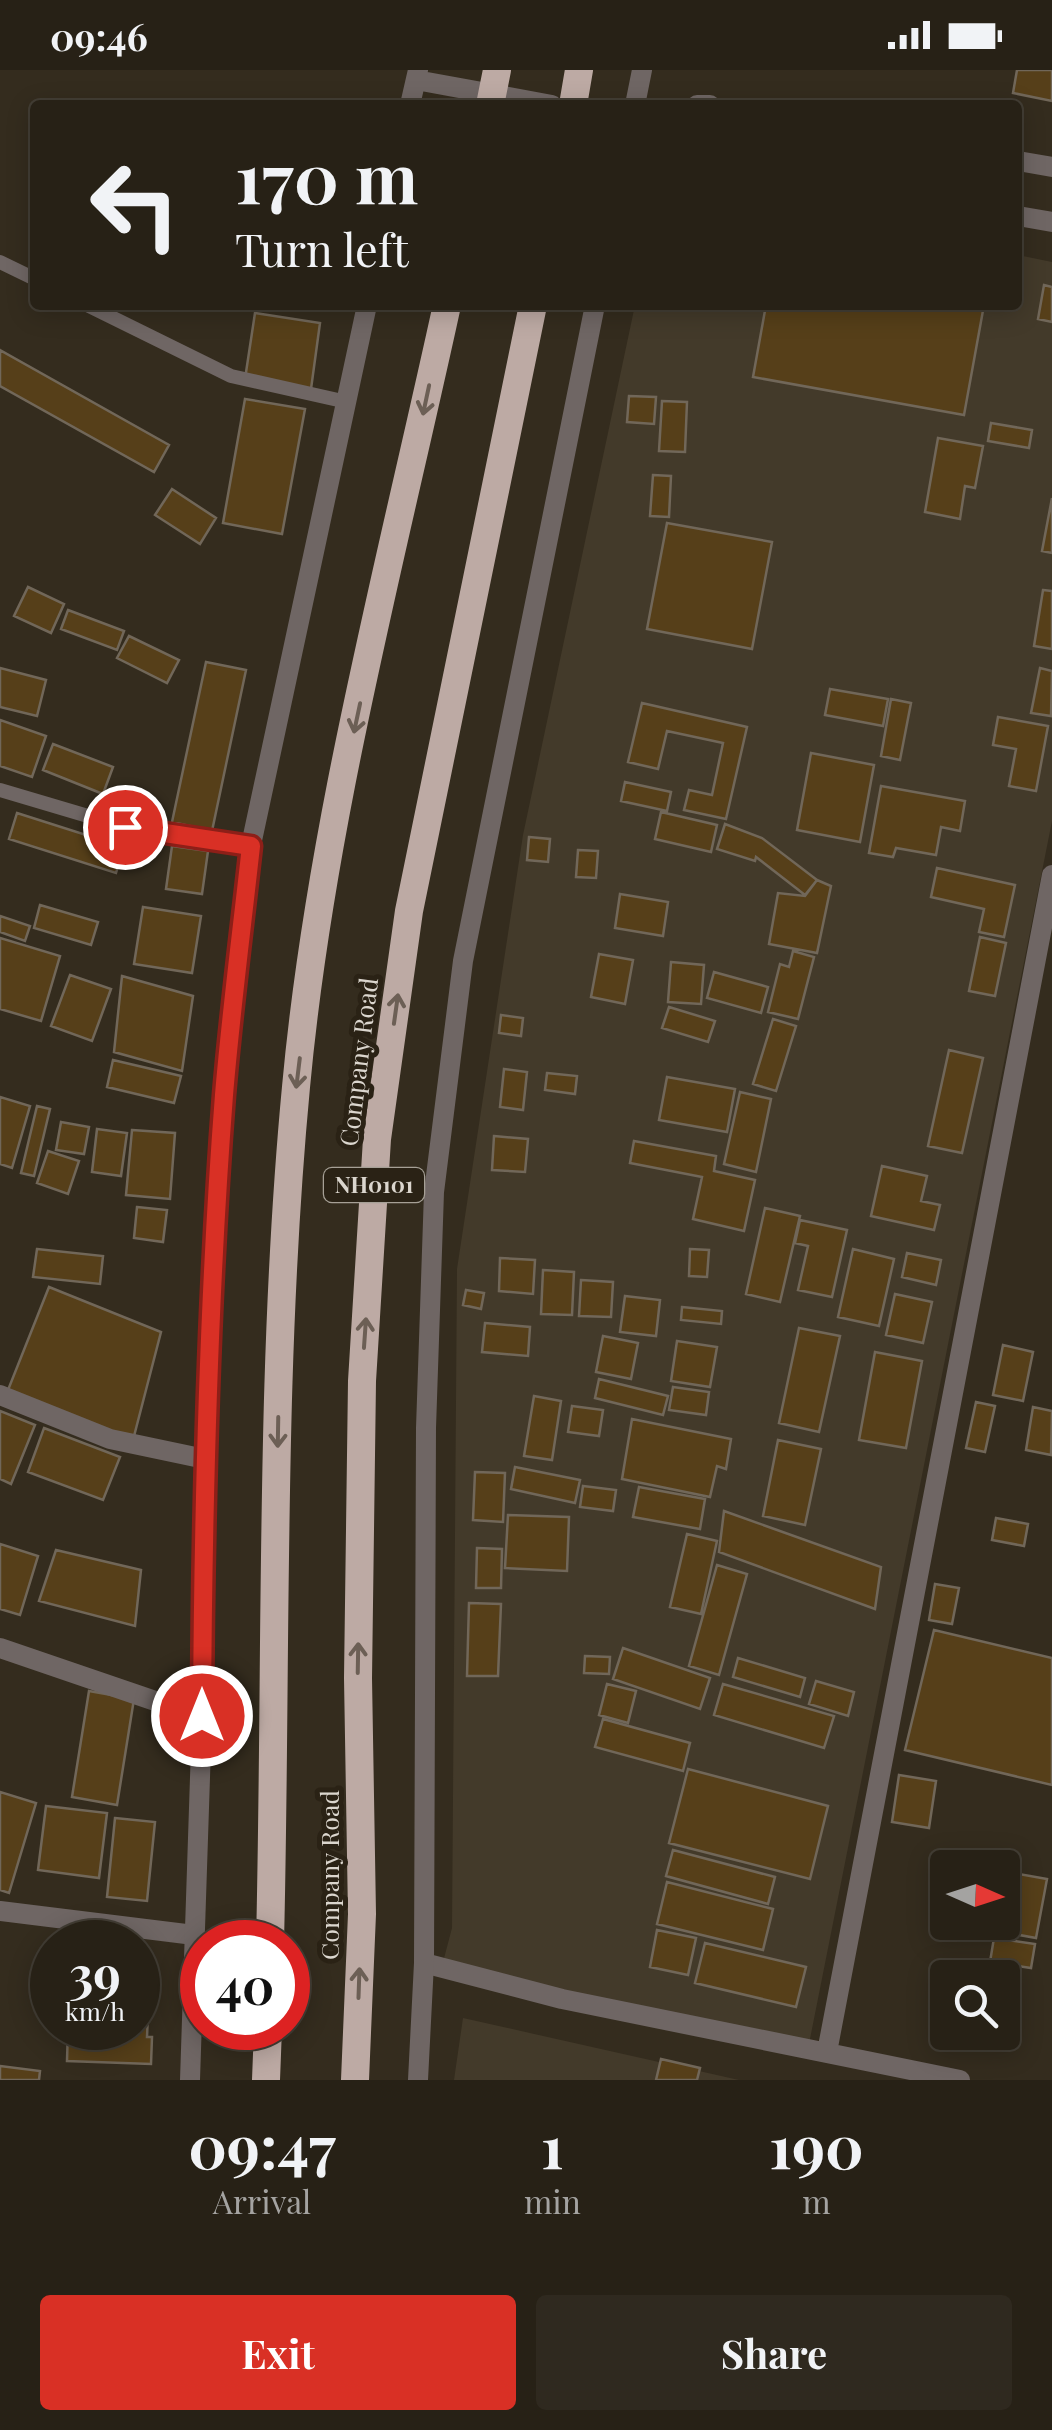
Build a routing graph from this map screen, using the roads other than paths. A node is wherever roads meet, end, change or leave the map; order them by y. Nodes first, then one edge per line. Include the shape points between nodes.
1 (579, 70) edge
2 (642, 70) edge
3 (417, 75) edge
4 (493, 90) edge
5 (411, 100) edge
6 (532, 100) edge
7 (574, 100) edge
8 (636, 100) edge
9 (1022, 162) edge
10 (1052, 167) edge
11 (1022, 217) edge
12 (1052, 222) edge
13 (0, 262) edge
14 (30, 277) edge
15 (97, 310) edge
16 (367, 310) edge
17 (446, 310) edge
18 (532, 310) edge
19 (594, 310) edge
20 (346, 402) junction
21 (0, 790) edge
22 (251, 846) junction
23 (1052, 875) edge
24 (0, 1395) edge
25 (205, 1459) junction
26 (0, 1648) edge
27 (202, 1716) junction
28 (0, 1911) edge
29 (195, 1920) edge
30 (270, 1920) edge
31 (180, 1933) edge
32 (424, 1964) junction
33 (191, 2050) edge
34 (267, 2050) edge
35 (827, 2052) junction
36 (190, 2080) edge
37 (266, 2080) edge
38 (356, 2080) edge
39 (418, 2080) edge
40 (960, 2080) edge

1 - 7 highway
2 - 8 street
3 - 4 street
3 - 5 street
4 - 6 street
9 - 10 street
11 - 12 street
13 - 14 lane
15 - 20 lane via 230,376
16 - 20 street
17 -> 30 highway, NH0101 via 328,847 296,1083 278,1405
38 -> 18 highway, Company Road / NH0101 via 362,1381 378,1139 409,911
19 - 32 street via 463,961 434,1192
20 - 22 street
21 - 22 lane via 125,827
22 - 25 street via 224,1093
23 - 35 street
24 - 25 street via 110,1439
25 - 27 street
26 - 27 street
27 - 29 street
28 - 31 street
32 - 35 street
32 - 39 street
33 - 36 street
34 - 37 highway
35 - 40 street

